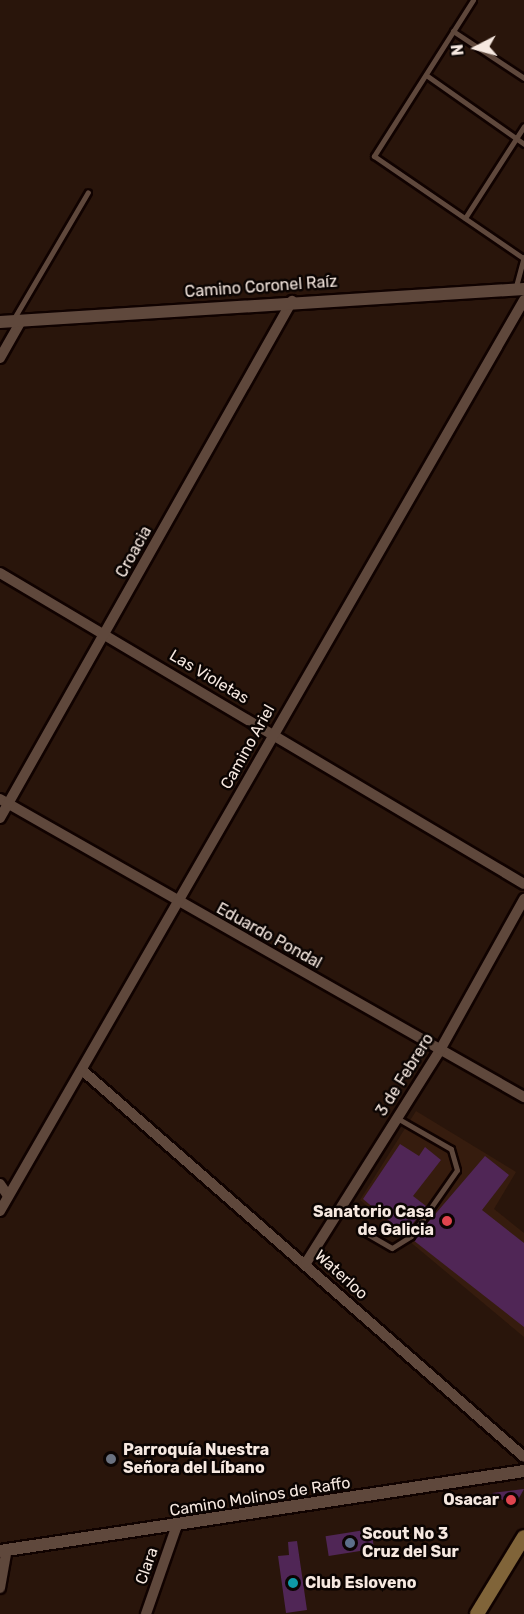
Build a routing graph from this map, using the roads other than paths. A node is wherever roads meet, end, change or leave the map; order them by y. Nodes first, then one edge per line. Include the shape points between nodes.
1 (473, 0) edge
2 (453, 31) junction
3 (426, 75) junction
4 (524, 78) edge
5 (524, 126) edge
6 (517, 138) junction
7 (524, 144) edge
8 (88, 192) dead end
9 (465, 218) junction
10 (524, 258) edge
11 (520, 290) edge
12 (524, 300) edge
13 (292, 301) junction
14 (11, 321) edge
15 (0, 358) edge
16 (0, 573) edge
17 (106, 632) junction
18 (273, 733) junction
19 (4, 801) edge
20 (0, 818) edge
21 (524, 884) edge
22 (524, 898) edge
23 (178, 902) junction
24 (440, 1050) junction
25 (82, 1070) junction
26 (524, 1097) edge
27 (396, 1117) junction
28 (0, 1184) edge
29 (8, 1196) junction
30 (0, 1211) edge
31 (364, 1232) dead end
32 (306, 1263) junction
33 (524, 1457) edge
34 (524, 1471) edge
35 (176, 1528) junction
36 (524, 1537) edge
37 (4, 1551) edge
38 (0, 1588) edge
39 (146, 1614) edge
40 (477, 1614) edge

1 - 2 lane
2 - 3 lane
2 - 4 lane
3 - 6 lane
3 - 9 lane via 374,156
5 - 6 lane
6 - 7 lane
6 - 9 lane
8 - 14 lane
9 - 10 lane
10 - 11 lane
11 - 13 street, Camino Coronel Raíz
12 - 18 street, Camino Ariel
13 - 14 street, Camino Coronel Raíz
13 - 17 street, Croacia
14 - 15 street
16 - 17 street, Las Violetas
17 - 18 street, Las Violetas
17 - 19 street, Croacia
18 - 21 street, Las Violetas
18 - 23 street, Camino Ariel
19 - 20 street, Croacia
19 - 23 street, Eduardo Pondal
22 - 24 street, 3 de Febrero
23 - 24 street, Eduardo Pondal
23 - 25 street, Camino Ariel
24 - 26 street, Eduardo Pondal
24 - 27 street, 3 de Febrero
25 - 29 street, Camino Ariel
25 - 32 street, Waterloo
27 - 31 lane via 451,1149 457,1170 411,1236 392,1248
27 - 32 street, 3 de Febrero
28 - 29 street
29 - 30 street, Camino Ariel
32 - 33 street, Waterloo
34 - 35 street, Camino Molinos de Raffo
35 - 37 street, Camino Molinos de Raffo
35 - 39 street, Clara
36 - 40 main road
37 - 38 street

